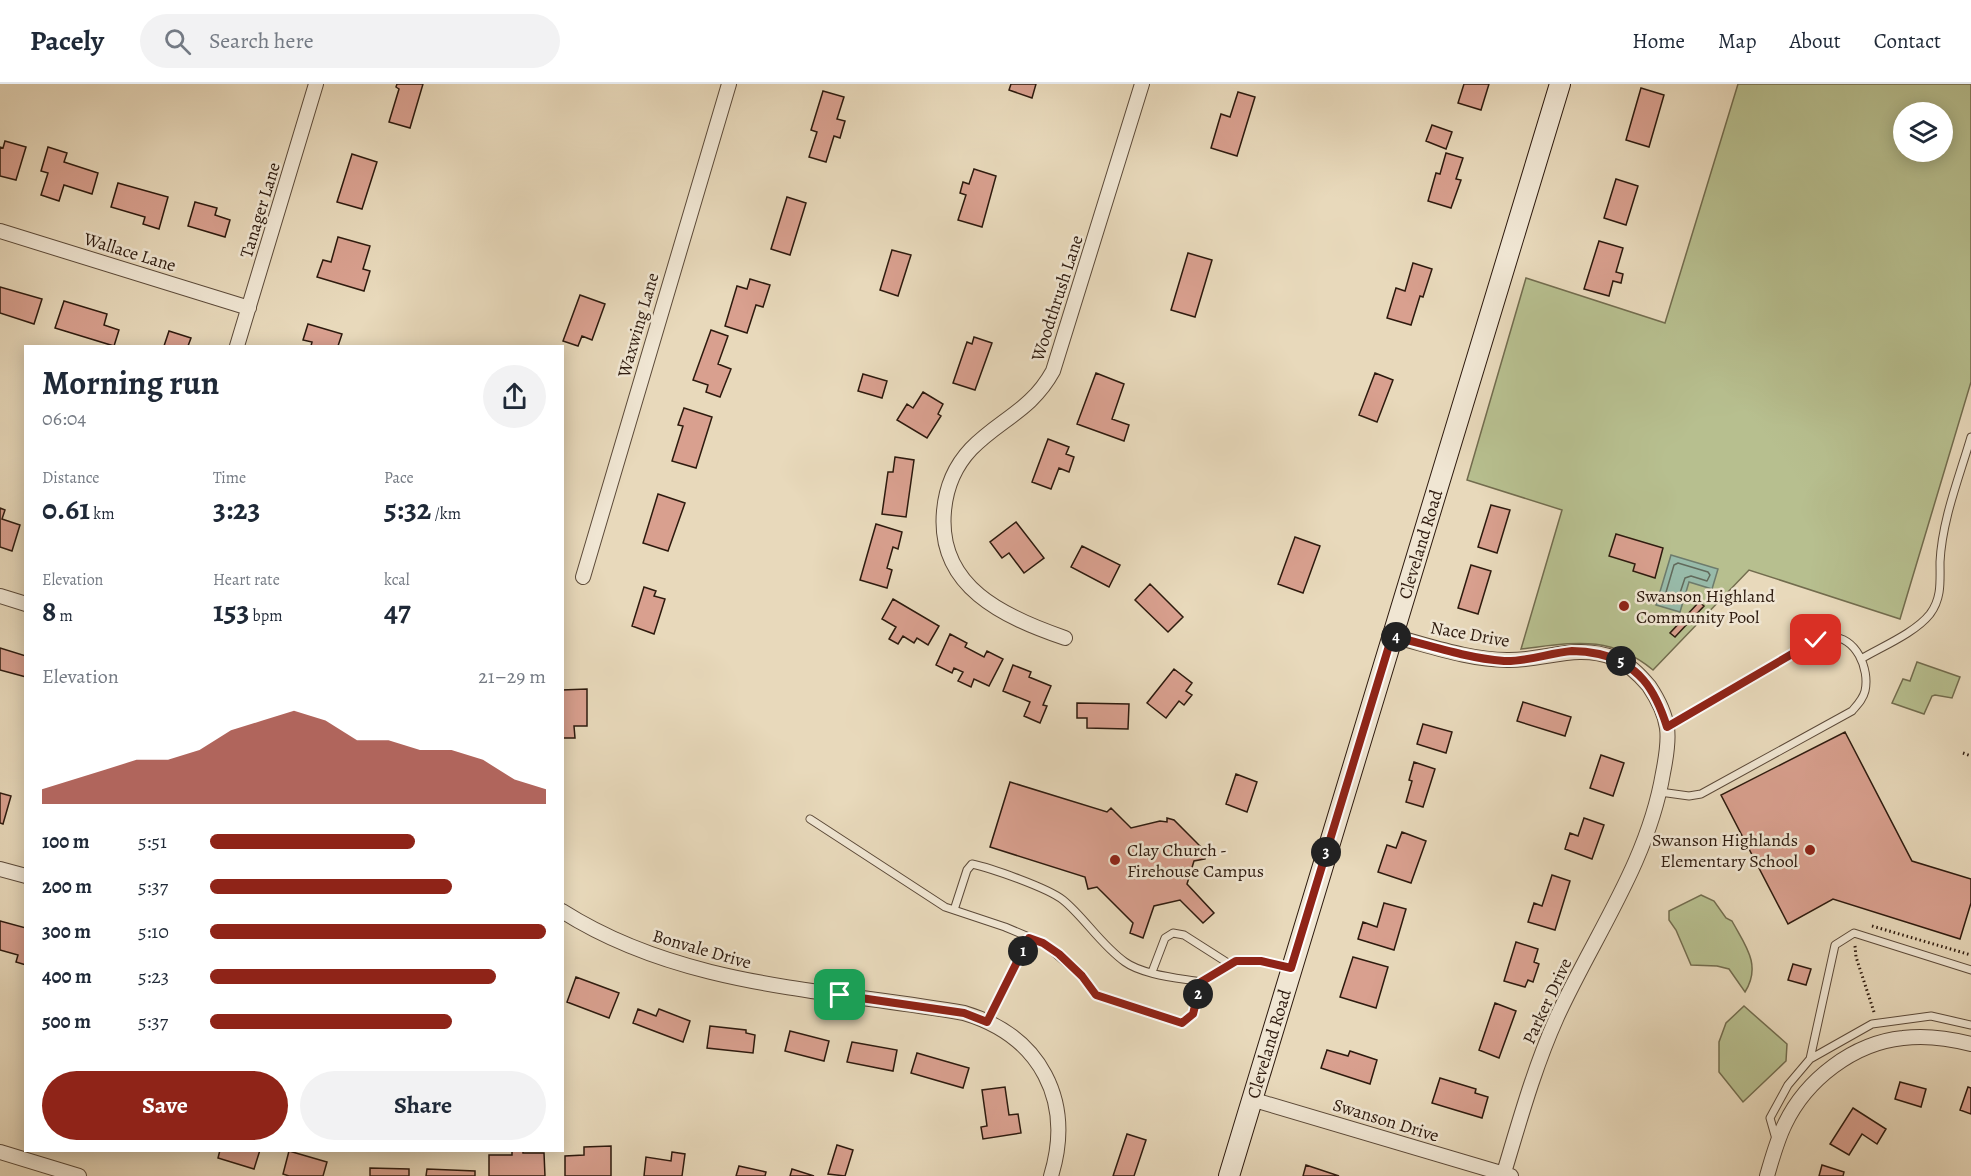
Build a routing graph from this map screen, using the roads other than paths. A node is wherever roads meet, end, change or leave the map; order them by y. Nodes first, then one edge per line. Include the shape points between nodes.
1 (316, 84) edge
2 (729, 84) edge
3 (1142, 84) edge
4 (1560, 84) edge
5 (0, 231) edge
6 (249, 308) junction
7 (237, 345) edge
8 (1971, 437) edge
9 (1967, 463) edge
10 (583, 577) dead end
11 (0, 596) edge
12 (24, 603) edge
13 (1392, 636) junction
14 (1065, 638) dead end
15 (1861, 659) junction
16 (1667, 727) junction
17 (1660, 792) junction
18 (810, 819) dead end
19 (1641, 848) joint
20 (0, 869) edge
21 (24, 875) edge
22 (954, 910) junction
23 (564, 912) edge
24 (1029, 938) junction
25 (1231, 965) junction
26 (1291, 968) junction
27 (1971, 970) edge
28 (1152, 972) junction
29 (1201, 982) junction
30 (987, 1022) junction
31 (1971, 1025) edge
32 (1971, 1044) edge
33 (1810, 1059) junction
34 (1251, 1099) junction
35 (1778, 1144) junction
36 (0, 1152) edge
37 (1506, 1175) edge
38 (79, 1176) edge
39 (1051, 1176) edge
40 (1229, 1176) edge
41 (1767, 1176) edge

1 - 6 street, Tanager Lane
2 - 10 street, Waxwing Lane
3 - 14 street, Woodthrush Lane via 1053,371 1034,399 958,465 945,503 946,543 964,581 996,609
4 - 13 main road, Cleveland Road
5 - 6 street, Wallace Lane
6 - 7 street, Tanager Lane
8 - 9 lane
9 - 15 lane via 1941,543 1937,603 1909,631
11 - 12 street
13 - 16 street, Nace Drive via 1504,661 1574,651 1612,658 1641,676 1654,694
13 - 26 main road, Cleveland Road
15 - 16 lane via 1856,648 1842,640 1816,640
15 - 17 lane via 1865,689 1852,711 1701,794
16 - 17 street, Nace Drive
17 - 19 street, Nace Drive
18 - 22 lane
19 - 37 street, Parker Drive via 1541,1055
20 - 21 street
22 - 24 lane
22 - 28 lane via 967,870 972,864 980,866 1063,900 1126,963
23 - 30 street, Bonvale Drive via 628,945 683,966 737,979 964,1013
24 - 29 lane via 1059,954 1096,995 1182,1023 1193,1014
24 - 30 lane
25 - 26 lane via 1236,961 1261,961
25 - 28 lane via 1184,934 1173,933 1165,938
25 - 29 lane
26 - 34 main road, Cleveland Road
27 - 33 lane via 1854,933 1835,945
28 - 29 lane
30 - 39 street, Bonvale Drive via 1029,1051 1050,1084 1059,1135
31 - 33 lane via 1931,1016 1872,1024
32 - 35 street via 1924,1036 1900,1038 1853,1054 1823,1075 1800,1099
33 - 35 lane via 1788,1085 1770,1118
34 - 37 street, Swanson Drive
34 - 40 main road, Cleveland Road
35 - 41 street
36 - 38 street

